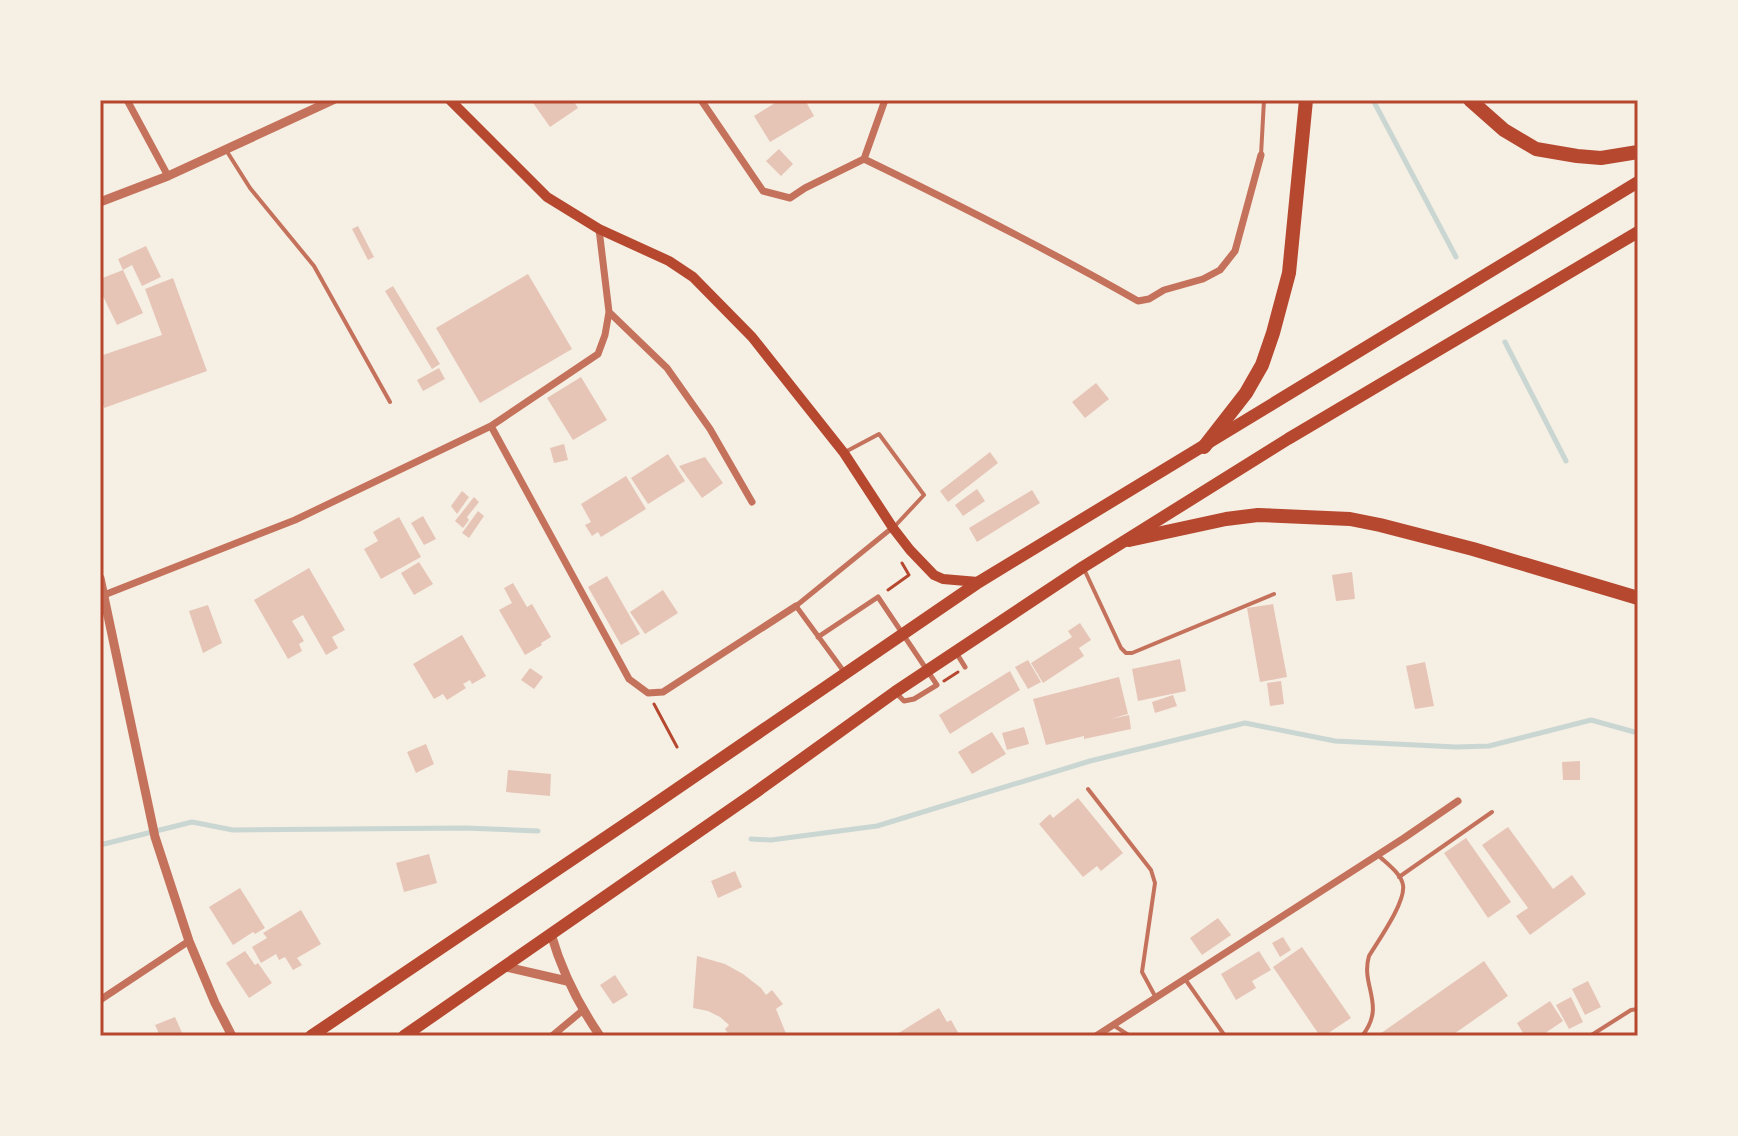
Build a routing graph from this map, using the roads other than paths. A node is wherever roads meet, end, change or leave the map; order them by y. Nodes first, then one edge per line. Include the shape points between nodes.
1 (127, 100) edge
2 (333, 100) edge
3 (449, 100) edge
4 (701, 100) edge
5 (885, 100) edge
6 (1264, 100) edge
7 (1306, 100) edge
8 (1470, 100) edge
9 (226, 149) junction
10 (1638, 152) edge
11 (1261, 155) joint
12 (864, 159) junction
13 (168, 176) junction
14 (1638, 182) edge
15 (100, 202) edge
16 (599, 229) junction
17 (1638, 232) edge
18 (609, 312) junction
19 (390, 402) dead end
20 (491, 426) junction
21 (1204, 447) junction
22 (844, 453) junction
23 (752, 502) dead end
24 (893, 528) junction
25 (1129, 540) junction
26 (1083, 567) junction
27 (100, 578) edge
28 (979, 582) junction
29 (1274, 594) dead end
30 (104, 595) junction
31 (1638, 598) edge
32 (796, 606) junction
33 (818, 637) junction
34 (955, 652) junction
35 (965, 667) road end
36 (845, 673) junction
37 (895, 692) junction
38 (1088, 789) dead end
39 (1458, 801) dead end
40 (1492, 812) dead end
41 (1378, 855) junction
42 (1399, 877) junction
43 (551, 934) junction
44 (189, 941) junction
45 (506, 967) junction
46 (1185, 979) junction
47 (567, 981) junction
48 (1156, 998) junction
49 (100, 1000) edge
50 (1638, 1009) edge
51 (582, 1011) junction
52 (1113, 1025) junction
53 (232, 1036) edge
54 (311, 1036) edge
55 (404, 1036) edge
56 (552, 1036) edge
57 (600, 1036) edge
58 (1096, 1036) edge
59 (1130, 1036) edge
60 (1225, 1036) edge
61 (1362, 1036) edge
62 (1590, 1036) edge

1 - 13 street
2 - 9 street
3 - 16 main road via 547,197
4 - 12 street via 763,191 790,198
5 - 12 street
6 - 11 lane
7 - 21 highway via 1289,273 1273,333 1246,393
8 - 10 highway via 1536,149 1601,158
9 - 13 street
9 - 19 lane via 250,188 314,266
11 - 12 street via 1235,251 1220,270 1138,301 978,213
13 - 15 street
14 - 21 highway
16 - 18 street
16 - 22 main road via 669,261 701,284 752,337
17 - 25 highway via 1288,439
18 - 20 street via 598,354
18 - 23 street via 667,368
20 - 30 street via 295,520
20 - 32 street via 629,679 648,693 663,692
21 - 28 highway
22 - 24 main road
22 - 24 lane via 879,434 924,495
24 - 28 main road via 934,575
24 - 32 street
25 - 26 highway
25 - 31 highway via 1258,515 1350,519
26 - 29 lane via 1126,653
26 - 34 highway
27 - 30 street
28 - 36 highway
30 - 44 street via 155,837
32 - 33 street
33 - 36 street
33 - 37 street via 878,597 937,685 904,701
34 - 35 street
34 - 37 highway
36 - 54 highway
37 - 43 highway
38 - 48 lane via 1151,870 1155,883 1142,972
39 - 41 street
40 - 42 lane
41 - 42 lane
41 - 46 street
42 - 61 lane via 1401,900 1366,965 1374,1003
43 - 45 highway
43 - 47 street
44 - 49 street
44 - 53 street
45 - 47 street
45 - 55 highway
46 - 48 street
46 - 60 lane
47 - 51 street
48 - 52 street
50 - 62 lane
51 - 56 street
51 - 57 street
52 - 58 street
52 - 59 lane

